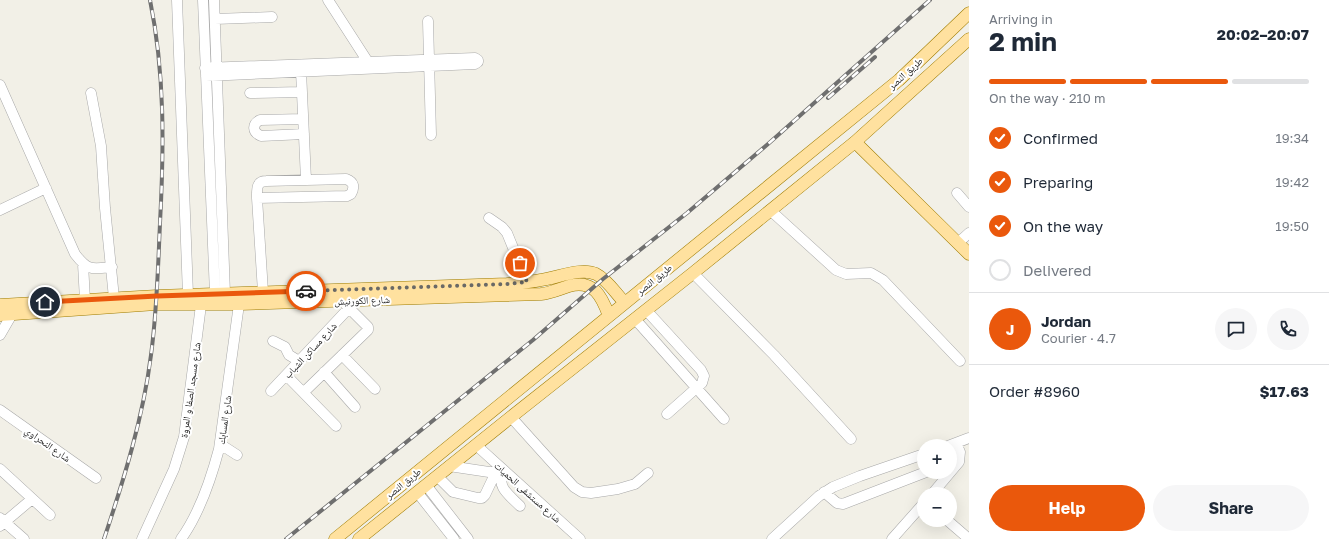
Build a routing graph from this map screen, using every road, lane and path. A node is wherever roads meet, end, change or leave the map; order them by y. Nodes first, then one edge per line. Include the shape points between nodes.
1 (178, 0) edge
2 (203, 0) edge
3 (214, 0) edge
4 (328, 0) edge
5 (272, 17) dead end
6 (967, 18) edge
7 (215, 19) junction
8 (428, 21) dead end
9 (969, 39) edge
10 (429, 63) junction
11 (363, 64) junction
12 (300, 69) junction
13 (217, 71) junction
14 (206, 72) junction
15 (0, 85) edge
16 (302, 92) junction
17 (91, 93) dead end
18 (250, 93) dead end
19 (303, 119) junction
20 (304, 134) junction
21 (431, 134) dead end
22 (855, 142) junction
23 (304, 180) junction
24 (317, 180) junction
25 (46, 188) junction
26 (221, 191) junction
27 (210, 192) junction
28 (957, 193) dead end
29 (317, 196) junction
30 (303, 197) junction
31 (257, 198) junction
32 (969, 207) edge
33 (0, 210) edge
34 (770, 210) junction
35 (489, 218) dead end
36 (969, 233) edge
37 (958, 243) junction
38 (218, 248) junction
39 (969, 254) edge
40 (83, 264) junction
41 (112, 267) junction
42 (693, 273) junction
43 (527, 282) junction
44 (262, 292) junction
45 (220, 294) junction
46 (188, 295) junction
47 (527, 295) junction
48 (240, 299) junction
49 (115, 302) junction
50 (625, 303) junction
51 (86, 304) junction
52 (201, 304) junction
53 (345, 304) junction
54 (0, 305) edge
55 (15, 309) junction
56 (646, 310) junction
57 (0, 315) edge
58 (609, 316) junction
59 (636, 319) junction
60 (0, 335) edge
61 (273, 341) dead end
62 (342, 355) junction
63 (299, 361) junction
64 (960, 361) dead end
65 (324, 372) junction
66 (286, 375) junction
67 (697, 388) junction
68 (375, 389) dead end
69 (271, 391) dead end
70 (304, 392) junction
71 (355, 407) dead end
72 (0, 410) edge
73 (667, 414) dead end
74 (511, 417) junction
75 (724, 419) dead end
76 (336, 426) dead end
77 (969, 438) edge
78 (851, 439) dead end
79 (957, 443) edge
80 (220, 444) junction
81 (476, 445) junction
82 (957, 449) edge
83 (237, 454) dead end
84 (917, 456) edge
85 (957, 464) edge
86 (449, 466) junction
87 (0, 469) edge
88 (502, 472) junction
89 (648, 473) dead end
90 (917, 475) edge
91 (437, 476) junction
92 (96, 478) dead end
93 (945, 479) edge
94 (426, 485) junction
95 (938, 487) edge
96 (417, 492) junction
97 (824, 492) junction
98 (32, 499) junction
99 (520, 506) dead end
100 (917, 511) edge
101 (50, 515) dead end
102 (2, 522) edge
103 (955, 527) edge
104 (24, 539) edge
105 (142, 539) edge
106 (181, 539) edge
107 (335, 539) edge
108 (359, 539) edge
109 (454, 539) edge
110 (468, 539) edge
111 (580, 539) edge
112 (772, 539) edge
113 (892, 539) edge
114 (969, 539) edge

1 - 46 street
2 - 14 street
3 - 7 street
4 - 11 street
5 - 7 street
6 - 50 main road, طريق النصر via 899,80
7 - 13 street
8 - 10 street
9 - 22 main road, طريق النصر
10 - 11 street
10 - 21 street
11 - 12 street
12 - 13 street
12 - 16 street
13 - 14 street
13 - 26 street
14 - 27 street
15 - 25 street
16 - 18 street
16 - 19 street
17 - 41 street via 101,146
19 - 20 street
19 - 20 street via 260,120 256,122 254,130 261,136
20 - 23 street
22 - 34 main road, طريق النصر
22 - 37 main road
23 - 24 street
23 - 30 street
23 - 31 street via 263,181 258,185
24 - 29 street
24 - 29 street via 346,179 354,185 354,190 347,196
25 - 33 street
25 - 40 street via 75,254
26 - 27 street
26 - 38 street
27 - 38 street
28 - 32 street
29 - 30 street
30 - 31 street
31 - 44 street
34 - 42 main road, طريق النصر
34 - 64 street via 836,270 846,274 871,273 883,280
35 - 43 street via 507,234
36 - 37 street
37 - 39 main road
38 - 45 street
40 - 41 street via 93,269
40 - 51 street
41 - 49 street
42 - 56 main road, طريق النصر
42 - 78 street via 774,355
43 - 44 main road, شارع الكورنيش
43 - 47 main road
43 - 50 main road, شارع الكورنيش via 591,272 601,277
44 - 48 main road, شارع الكورنيش
45 - 46 main road, شارع الكورنيش
45 - 48 main road, شارع الكورنيش
46 - 49 main road, شارع الكورنيش
47 - 53 main road, شارع الكورنيش
47 - 58 main road, شارع الكورنيش via 547,294 574,285 584,286 597,292
48 - 52 main road, شارع الكورنيش
48 - 53 main road, شارع الكورنيش
48 - 80 street, شارع المسابك
49 - 51 main road, شارع الكورنيش
49 - 52 main road, شارع الكورنيش
50 - 58 main road, طريق النصر
51 - 55 main road, شارع الكورنيش
52 - 105 street, شارع مسجد الصفا و المروة via 184,436 174,469
53 - 62 street via 368,328
53 - 63 street, شارع مساكن الشباب
54 - 55 main road, شارع الكورنيش
55 - 57 main road, شارع الكورنيش
55 - 60 street
56 - 59 main road, طريق النصر
56 - 67 street via 701,370 704,376
58 - 107 main road, طريق النصر
59 - 67 street
59 - 74 main road, طريق النصر
61 - 63 street via 285,347 289,355
62 - 65 street
62 - 68 street
63 - 66 street, شارع مساكن الشباب
65 - 70 street
65 - 71 street
66 - 69 street, شارع مساكن الشباب
66 - 70 street
67 - 73 street
67 - 75 street
70 - 76 street
72 - 92 street, شارع النحراوي
74 - 81 main road, طريق النصر
74 - 89 street via 574,487 582,492 627,488
77 - 79 street
80 - 83 street
80 - 106 street, شارع المسابك via 214,468 197,512
81 - 86 main road, طريق النصر
81 - 88 street, شارع مستشفى الحميات
82 - 85 street via 960,452
84 - 97 street via 841,483
86 - 88 street
86 - 91 main road, طريق النصر
87 - 98 street
88 - 91 street via 482,498 453,492
88 - 99 street via 502,488
88 - 111 street, شارع مستشفى الحميات
90 - 97 street via 843,504 837,503
91 - 94 main road, طريق النصر
93 - 95 street
94 - 96 main road, طريق النصر
94 - 110 street
96 - 108 main road, طريق النصر
96 - 109 street
97 - 112 street
98 - 101 street
98 - 102 street
100 - 113 street
102 - 104 street
103 - 114 street

